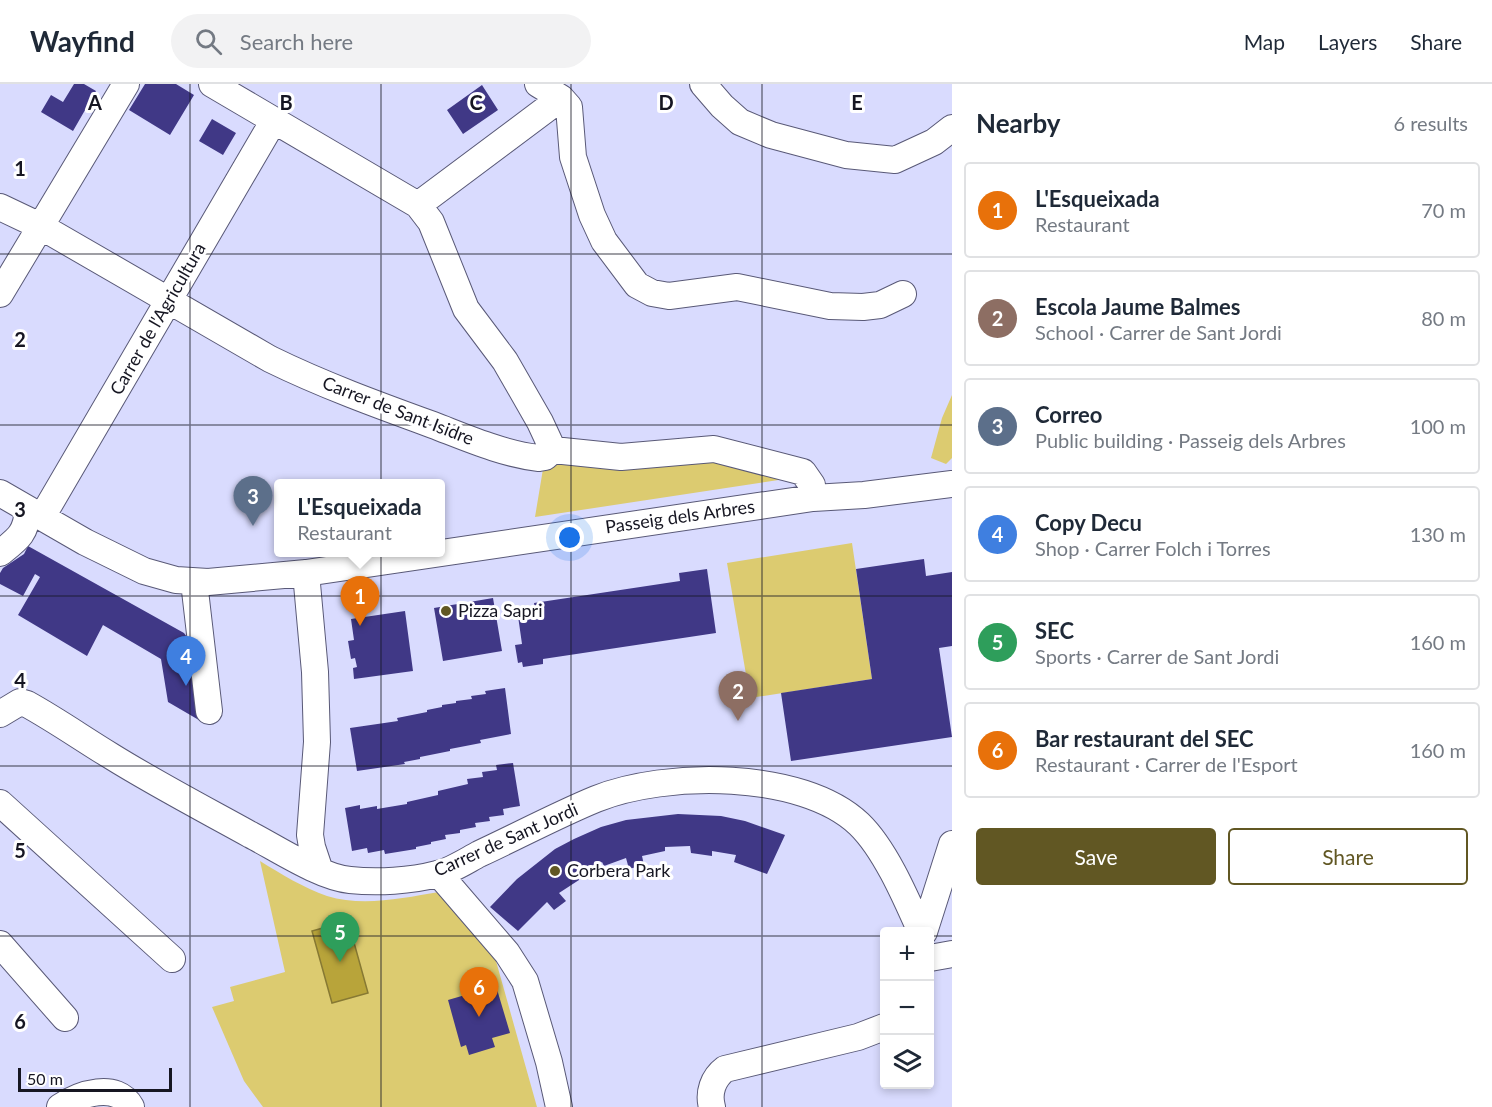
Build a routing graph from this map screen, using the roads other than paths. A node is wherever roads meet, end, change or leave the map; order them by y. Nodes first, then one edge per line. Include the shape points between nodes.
1 (126, 84) edge
2 (212, 84) edge
3 (538, 84) edge
4 (702, 84) edge
5 (561, 98) junction
6 (274, 120) junction
7 (952, 128) edge
8 (418, 205) junction
9 (0, 207) edge
10 (40, 226) junction
11 (0, 294) edge
12 (903, 294) dead end
13 (169, 301) junction
14 (553, 450) junction
15 (952, 484) edge
16 (0, 493) edge
17 (813, 498) junction
18 (35, 513) junction
19 (445, 552) edge
20 (0, 554) edge
21 (414, 557) edge
22 (306, 573) junction
23 (194, 582) junction
24 (209, 711) dead end
25 (0, 714) edge
26 (0, 803) edge
27 (952, 844) edge
28 (320, 871) junction
29 (439, 874) junction
30 (938, 891) junction
31 (904, 893) junction
32 (920, 927) edge
33 (924, 927) edge
34 (952, 954) edge
35 (4, 957) edge
36 (934, 957) edge
37 (172, 959) dead end
38 (65, 1018) dead end
39 (880, 1029) edge
40 (60, 1107) edge
41 (131, 1107) edge
42 (560, 1107) edge
43 (712, 1107) edge

1 - 10 street
2 - 6 street
3 - 5 street
4 - 7 street via 740,122 771,135 846,155 895,160 934,142
5 - 8 street
5 - 12 street via 569,107 573,157 591,215 604,241 638,285 669,296 737,286 830,306 863,307
6 - 8 street
6 - 13 street, Carrer de l'Agricultura
8 - 14 street via 431,222 466,309 505,361
9 - 10 street, Carrer de Sant Isidre
10 - 11 street
10 - 13 street, Carrer de Sant Isidre
13 - 14 street, Carrer de Sant Isidre via 270,359 332,388 483,444 539,458
13 - 18 street, Carrer de l'Agricultura
14 - 17 street, Carrer de Sant Isidre via 621,456 714,449 803,472 812,485
15 - 17 street, Passeig dels Arbres
16 - 18 street, Passeig dels Arbres
17 - 19 street, Passeig dels Arbres
18 - 20 street, Carrer de l'Agricultura via 21,537
18 - 23 street, Passeig dels Arbres via 144,571
21 - 22 street, Passeig dels Arbres
22 - 23 street, Passeig dels Arbres
22 - 28 street via 317,742 310,835
23 - 24 street
25 - 28 street, Carrer de Sant Jordi via 20,702 27,704 111,757
26 - 37 street
27 - 30 street
28 - 29 street, Carrer de Sant Jordi via 376,882
29 - 31 street, Carrer de Sant Jordi via 598,798 645,784 692,780 775,786 815,796 860,825
29 - 42 street via 507,953 525,981
30 - 31 street
30 - 33 street
31 - 32 street, Carrer de Sant Jordi
34 - 36 street
35 - 38 street
39 - 43 street via 725,1069 713,1083
40 - 41 street via 90,1092 102,1092 123,1097

